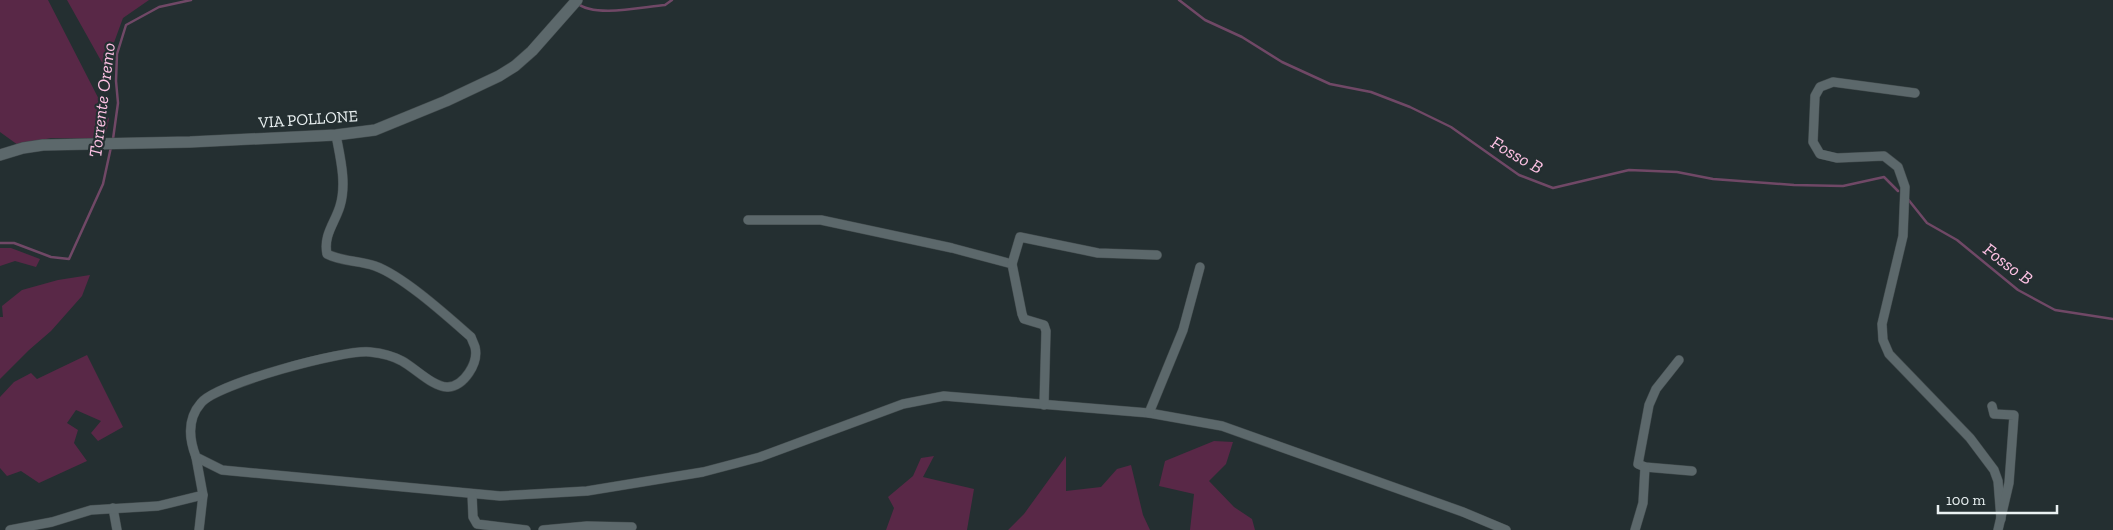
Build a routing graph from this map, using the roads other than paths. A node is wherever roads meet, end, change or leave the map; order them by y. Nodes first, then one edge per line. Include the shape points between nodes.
1 (577, 0) edge
2 (1915, 93) dead end
3 (336, 135) junction
4 (0, 155) edge
5 (748, 220) dead end
6 (1157, 255) dead end
7 (1012, 264) junction
8 (1200, 267) dead end
9 (1679, 360) dead end
10 (1044, 405) junction
11 (1992, 406) dead end
12 (1149, 413) junction
13 (196, 457) junction
14 (1645, 467) junction
15 (1692, 471) dead end
16 (472, 494) junction
17 (203, 495) junction
18 (113, 508) junction
19 (2000, 519) junction
20 (632, 527) dead end
21 (10, 530) edge
22 (117, 530) edge
23 (199, 530) edge
24 (526, 530) edge
25 (544, 530) edge
26 (1506, 530) edge
27 (1635, 530) edge
28 (1998, 530) edge

1 - 3 street, VIA POLLONE via 532,52 499,76 375,130
2 - 19 street via 1833,82 1820,87 1815,96 1813,142 1820,154 1837,158 1884,156 1898,167 1905,187 1903,236 1882,324 1883,340 1889,354 1970,438 1994,470 1998,481
3 - 4 street, VIA POLLONE via 43,145
3 - 13 street via 342,185 340,206 326,237 327,254 376,266 396,276 471,337 476,348 475,360 462,380 449,387 439,386 401,360 368,352 338,354 238,383 219,390 201,402 197,409 190,426 189,441
5 - 7 street via 821,220
6 - 7 street via 1098,253 1020,238
7 - 10 street via 1024,319 1044,324 1046,331
8 - 12 street via 1183,330
9 - 14 street via 1656,389 1650,405 1638,464
10 - 12 street
10 - 16 street via 944,396 924,399 760,457 703,472 587,491 528,496
11 - 19 street via 1994,414 2014,415 2009,483
12 - 26 street via 1222,426
13 - 16 street via 222,470
13 - 17 street
14 - 15 street
14 - 27 street via 1643,503
16 - 24 street via 473,517 477,524
17 - 18 street via 158,506
17 - 23 street
18 - 21 street via 91,510
18 - 22 street
19 - 28 street
20 - 25 street via 587,526

